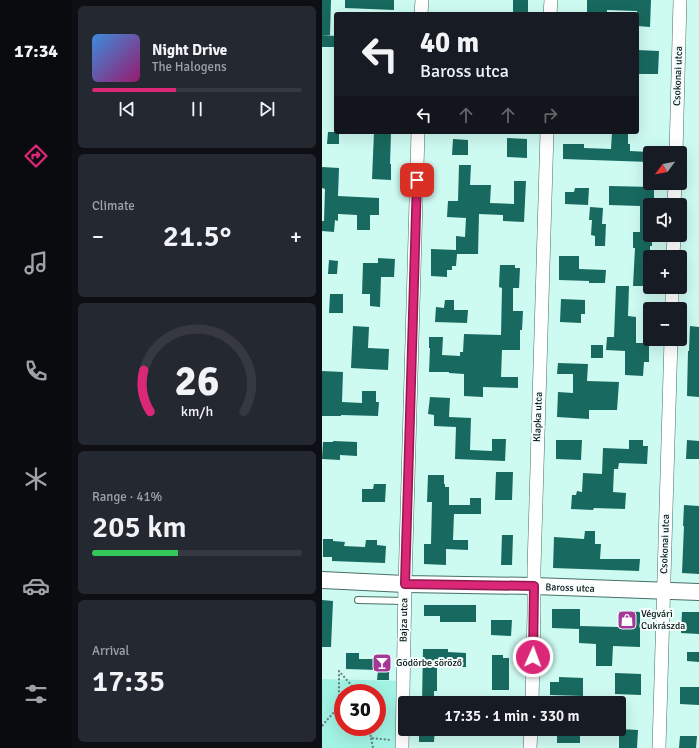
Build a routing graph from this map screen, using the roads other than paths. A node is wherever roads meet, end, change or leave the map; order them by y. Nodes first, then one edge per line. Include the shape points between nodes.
1 (422, 0) edge
2 (551, 0) edge
3 (680, 0) edge
4 (421, 12) edge
5 (550, 12) edge
6 (418, 134) edge
7 (547, 134) edge
8 (676, 146) edge
9 (671, 346) edge
10 (322, 580) edge
11 (405, 584) junction
12 (534, 586) junction
13 (664, 591) junction
14 (699, 592) edge
15 (358, 600) dead end
16 (405, 601) junction
17 (532, 696) edge
18 (531, 736) edge
19 (402, 745) edge
20 (530, 748) edge
21 (659, 748) edge

1 - 4 street
2 - 5 street
3 - 8 street, Csokonai utca
6 - 11 street, Bajza utca
7 - 12 street, Klapka utca
9 - 13 street, Csokonai utca
10 - 11 street, Baross utca
11 - 12 street, Baross utca
11 - 16 street, Bajza utca
12 - 13 street, Baross utca
12 - 17 street, Klapka utca
13 - 14 street, Baross utca
13 - 21 street, Csokonai utca
15 - 16 lane
16 - 19 street, Bajza utca
18 - 20 street

